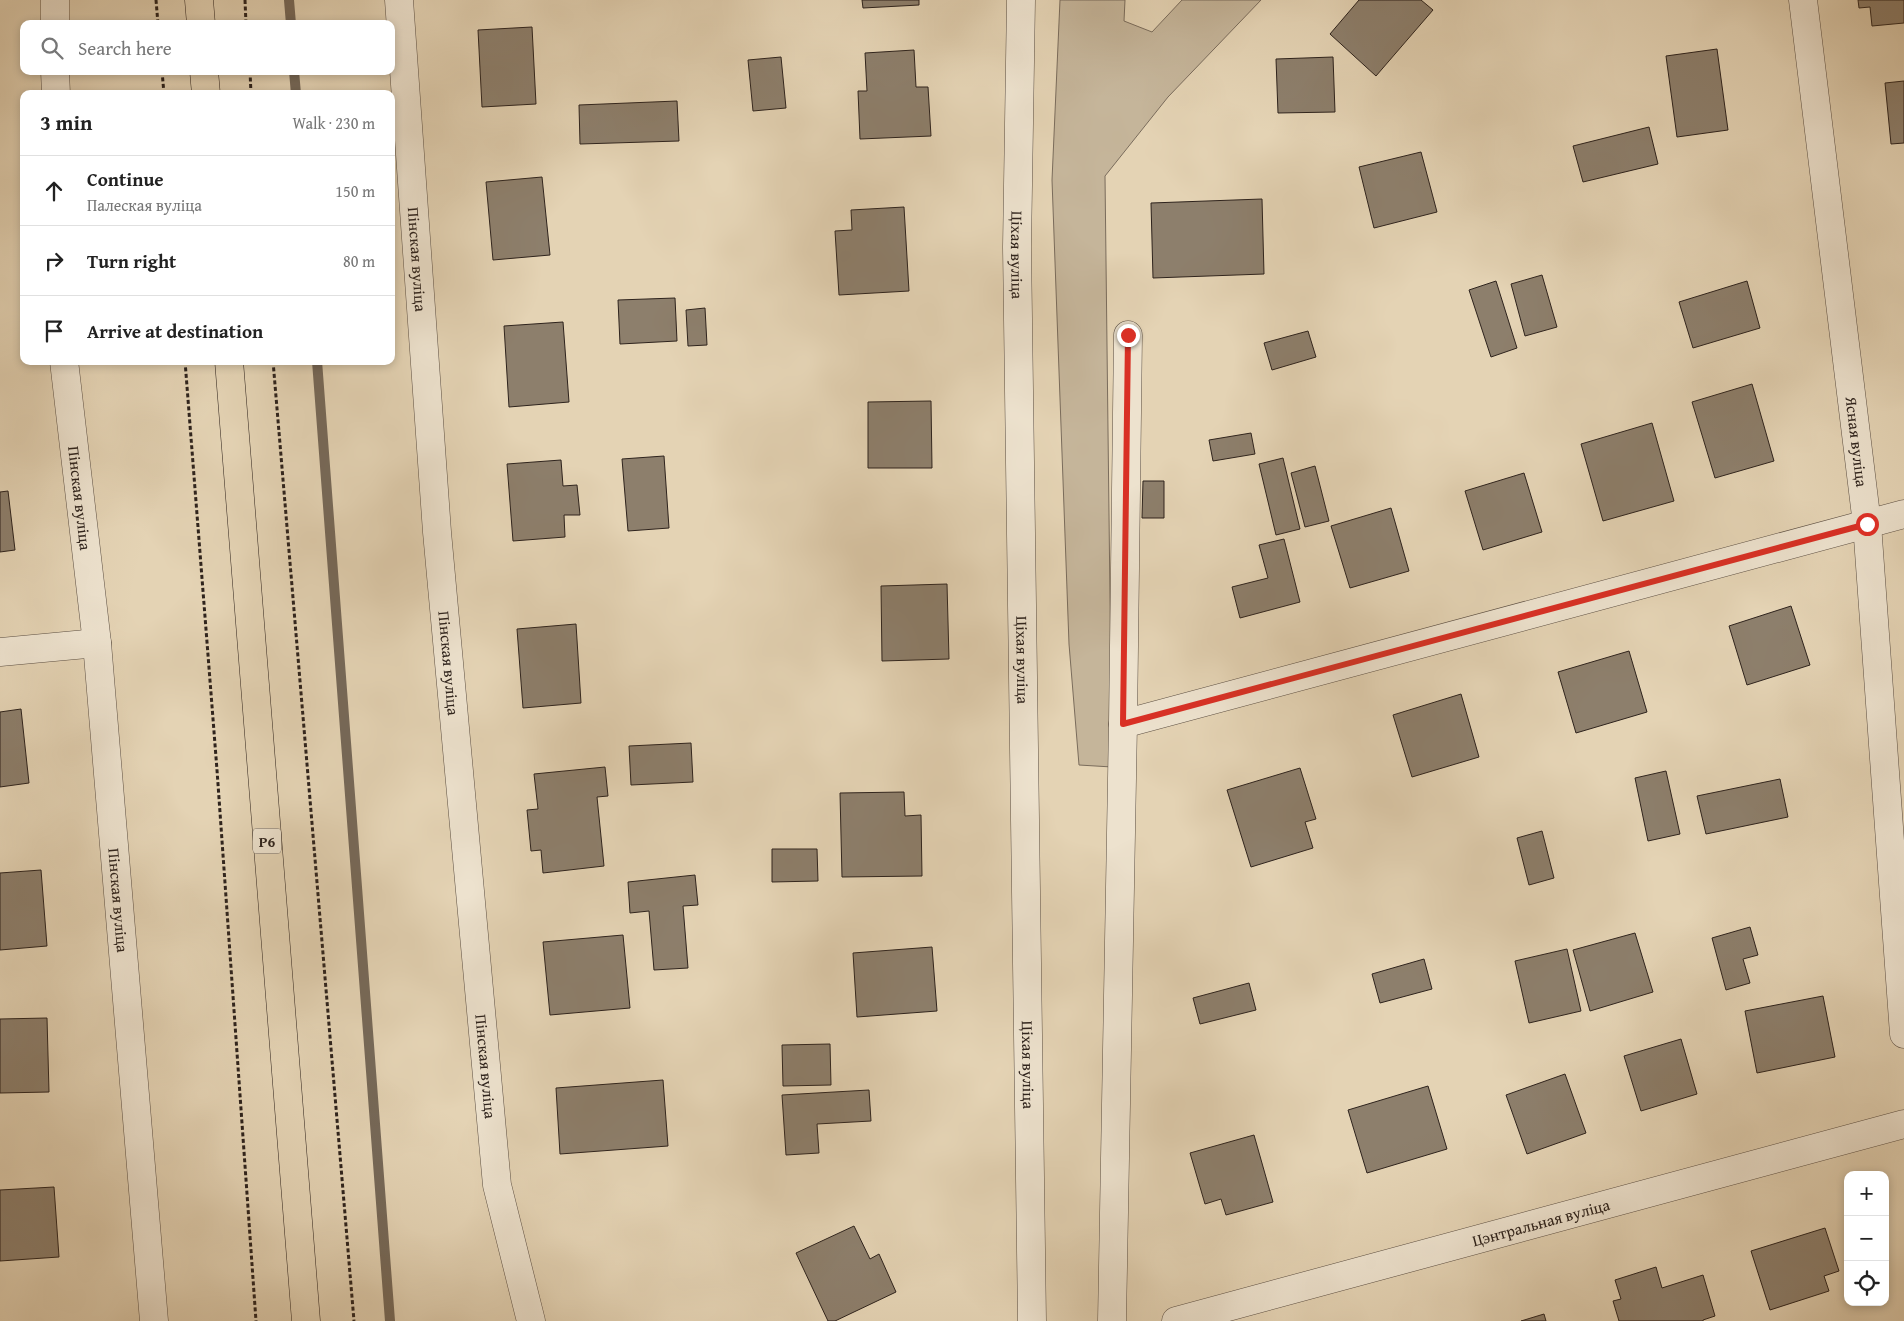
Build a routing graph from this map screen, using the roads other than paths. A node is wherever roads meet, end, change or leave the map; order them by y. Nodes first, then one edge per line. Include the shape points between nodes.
1 (55, 0) edge
2 (199, 0) edge
3 (399, 0) edge
4 (1021, 0) edge
5 (1803, 0) edge
6 (55, 20) edge
7 (201, 20) edge
8 (55, 75) edge
9 (204, 75) edge
10 (56, 90) edge
11 (206, 90) edge
12 (1128, 335) dead end
13 (64, 365) edge
14 (228, 365) edge
15 (1904, 514) edge
16 (1867, 524) junction
17 (97, 644) junction
18 (0, 652) edge
19 (1123, 724) junction
20 (1904, 1034) edge
21 (1904, 1124) edge
22 (154, 1321) edge
23 (306, 1321) edge
24 (530, 1321) edge
25 (1032, 1321) edge
26 (1112, 1321) edge
27 (1176, 1321) edge

1 - 6 street
2 - 7 main road
3 - 24 street, Пінская вуліца via 437,532 496,1175
4 - 25 street, Ціхая вуліца via 1017,247
5 - 16 street, Ясная вуліца
8 - 10 street
9 - 11 main road
12 - 19 street
13 - 17 street, Пінская вуліца
14 - 23 main road, Р6
15 - 16 street
16 - 19 street
16 - 20 street, Ясная вуліца
17 - 18 street
17 - 22 street, Пінская вуліца
19 - 26 street
21 - 27 street, Цэнтральная вуліца

